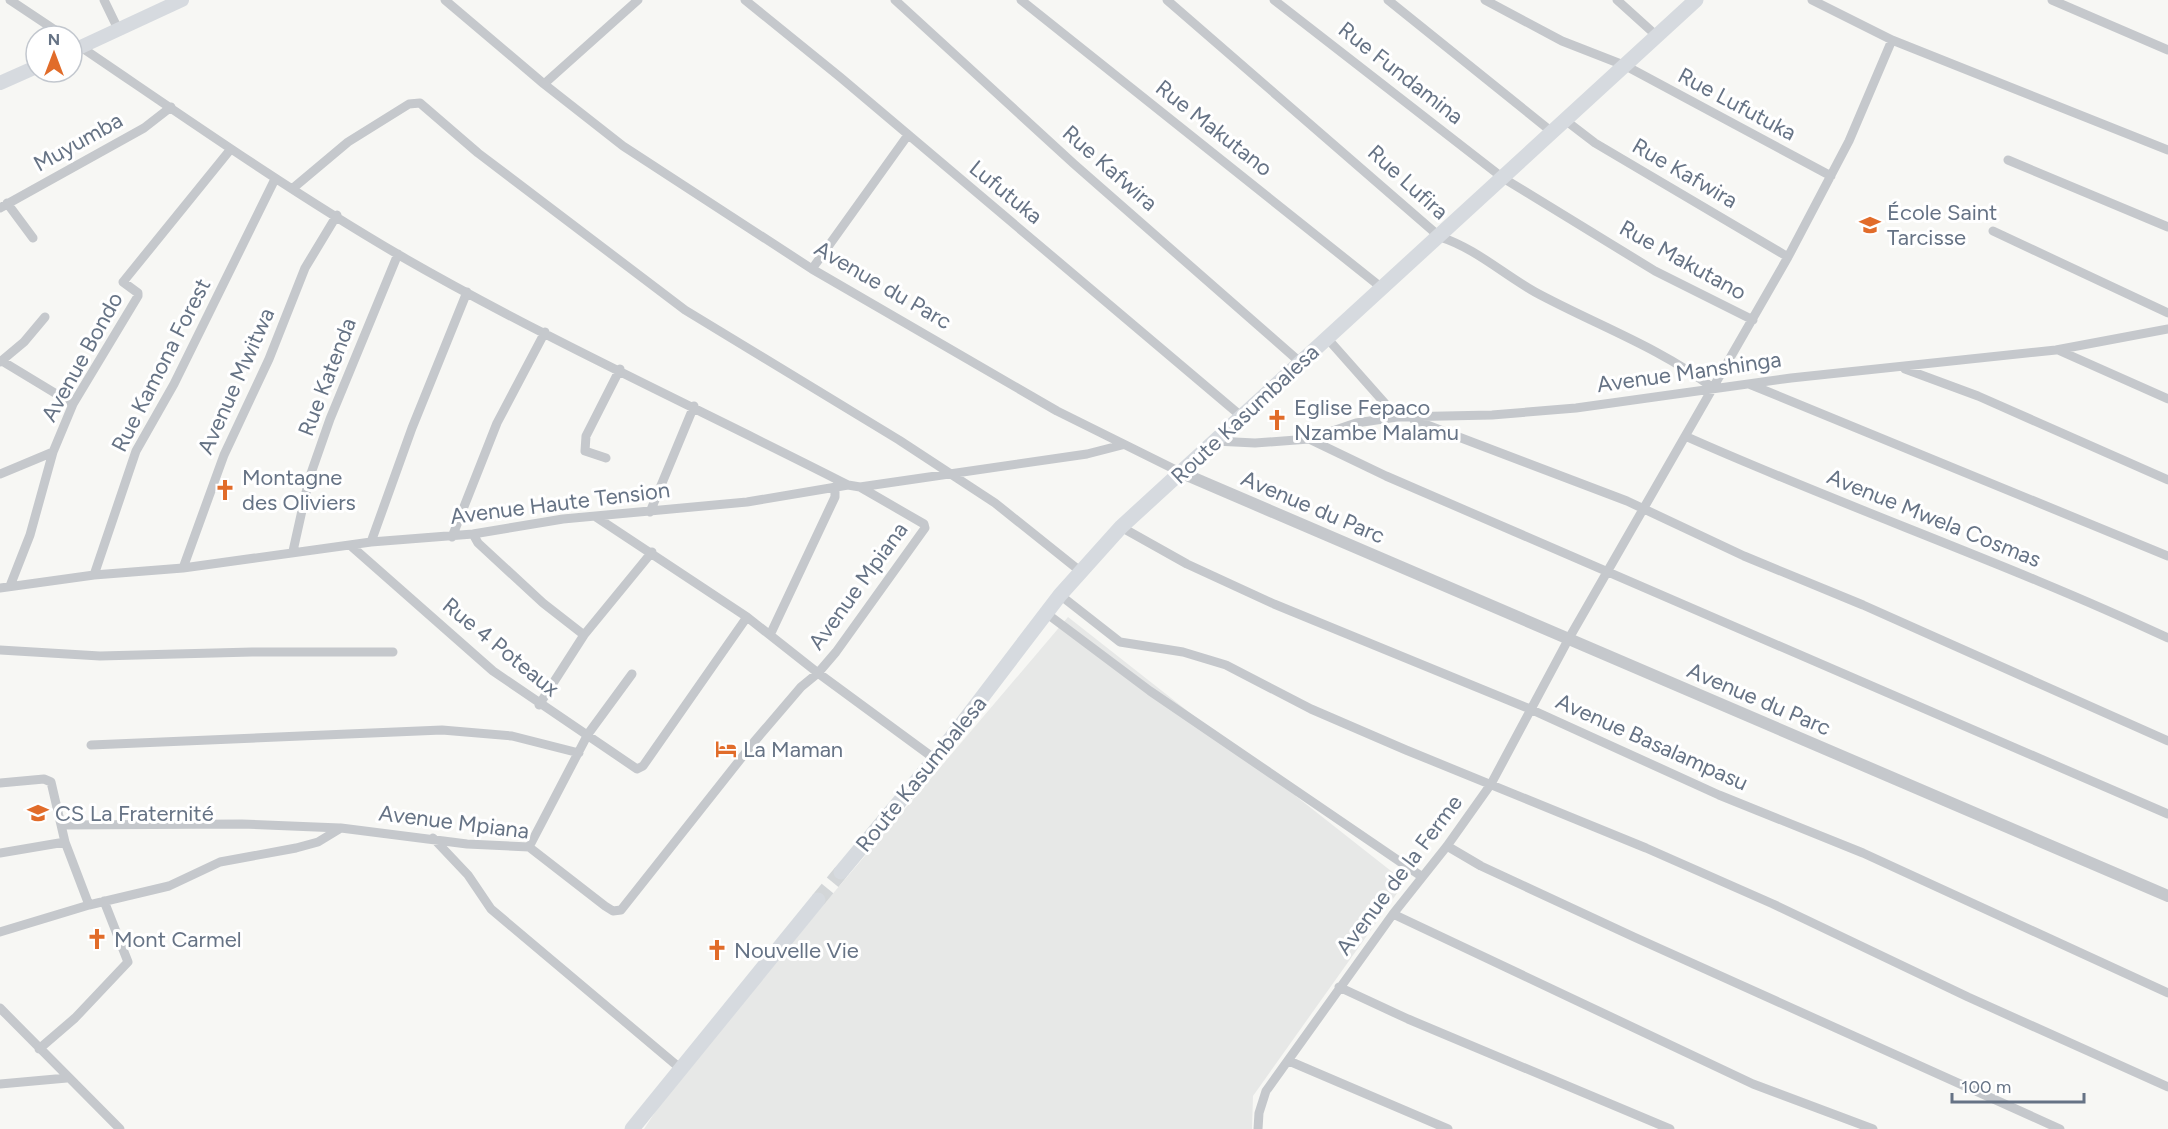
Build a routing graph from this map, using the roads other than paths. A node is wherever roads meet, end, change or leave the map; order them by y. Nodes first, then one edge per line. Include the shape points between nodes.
1 (10, 0) edge
2 (104, 0) edge
3 (182, 0) edge
4 (445, 0) edge
5 (638, 0) edge
6 (745, 0) edge
7 (895, 0) edge
8 (1021, 0) edge
9 (1167, 0) edge
10 (1274, 0) edge
11 (1388, 0) edge
12 (1485, 0) edge
13 (1617, 0) edge
14 (1696, 0) edge
15 (1812, 0) edge
16 (2052, 0) edge
17 (46, 24) edge
18 (118, 29) junction
19 (1658, 37) junction
20 (1892, 39) junction
21 (84, 42) edge
22 (2168, 50) edge
23 (84, 52) edge
24 (1626, 66) junction
25 (24, 72) edge
26 (0, 83) edge
27 (544, 84) junction
28 (171, 107) junction
29 (1565, 120) junction
30 (1552, 132) junction
31 (908, 135) junction
32 (230, 150) junction
33 (2168, 150) edge
34 (2008, 160) dead end
35 (1831, 176) junction
36 (1503, 178) junction
37 (275, 179) junction
38 (292, 189) junction
39 (4, 206) edge
40 (337, 215) junction
41 (2168, 227) edge
42 (1994, 231) dead end
43 (1440, 237) junction
44 (33, 238) dead end
45 (398, 254) junction
46 (1788, 257) junction
47 (813, 269) junction
48 (1382, 288) junction
49 (467, 292) junction
50 (2168, 313) edge
51 (45, 316) dead end
52 (1753, 320) junction
53 (2168, 329) edge
54 (544, 332) junction
55 (1327, 338) junction
56 (2056, 350) junction
57 (1, 361) edge
58 (1301, 363) junction
59 (1903, 368) junction
60 (620, 369) junction
61 (1749, 384) junction
62 (1713, 388) junction
63 (2168, 399) edge
64 (74, 404) junction
65 (694, 406) junction
66 (1241, 416) junction
67 (1397, 417) junction
68 (1408, 418) junction
69 (1685, 436) junction
70 (1309, 439) junction
71 (1215, 441) junction
72 (1122, 445) junction
73 (53, 452) junction
74 (606, 458) dead end
75 (946, 473) junction
76 (1182, 473) junction
77 (0, 474) edge
78 (2168, 480) edge
79 (848, 485) junction
80 (835, 487) junction
81 (860, 487) junction
82 (1644, 509) junction
83 (650, 512) junction
84 (595, 516) junction
85 (1121, 527) junction
86 (473, 534) junction
87 (452, 537) junction
88 (371, 542) junction
89 (350, 545) junction
90 (293, 551) junction
91 (652, 552) junction
92 (2168, 556) edge
93 (183, 568) junction
94 (1080, 571) junction
95 (1608, 573) junction
96 (94, 575) junction
97 (5, 587) edge
98 (1059, 595) junction
99 (1046, 613) junction
100 (747, 617) junction
101 (770, 634) junction
102 (584, 635) junction
103 (2168, 638) edge
104 (1568, 640) junction
105 (0, 651) edge
106 (393, 652) dead end
107 (818, 673) junction
108 (632, 674) dead end
109 (539, 705) junction
110 (1530, 709) junction
111 (588, 735) junction
112 (2168, 741) edge
113 (91, 745) dead end
114 (579, 753) junction
115 (935, 759) junction
116 (0, 783) edge
117 (1491, 784) junction
118 (2168, 814) edge
119 (61, 825) junction
120 (341, 828) junction
121 (433, 838) junction
122 (65, 842) junction
123 (1447, 846) junction
124 (529, 847) junction
125 (0, 854) edge
126 (841, 872) tunnel mouth
127 (1421, 876) junction
128 (2168, 896) edge
129 (818, 900) tunnel mouth
130 (104, 901) junction
131 (90, 905) junction
132 (1393, 914) junction
133 (0, 932) edge
134 (1340, 987) junction
135 (2168, 993) edge
136 (0, 1008) edge
137 (39, 1049) junction
138 (1289, 1061) junction
139 (681, 1069) junction
140 (67, 1078) junction
141 (0, 1084) edge
142 (2168, 1087) edge
143 (120, 1129) edge
144 (632, 1129) edge
145 (1258, 1129) edge
146 (1448, 1129) edge
147 (1670, 1129) edge
148 (1873, 1129) edge
149 (2060, 1129) edge

1 - 17 street
2 - 18 street
3 - 18 main road
4 - 27 street, Avenue du Parc
5 - 27 street
6 - 31 street, Lufutuka
7 - 58 street, Rue Kafwira
8 - 48 street, Rue Makutano
9 - 43 street, Rue Lufira
10 - 36 street, Rue Fundamina
11 - 30 street
12 - 24 street, Rue Lufutuka via 1563,41
13 - 19 street
14 - 19 highway, Route Kasumbalesa
15 - 20 street
16 - 22 street
18 - 21 main road
19 - 24 highway, Route Kasumbalesa
20 - 33 street
20 - 35 street, Avenue de la Ferme
23 - 28 street
24 - 29 highway, Route Kasumbalesa
24 - 35 street, Rue Lufutuka
25 - 26 main road
27 - 47 street, Avenue du Parc via 623,146
28 - 32 street
28 - 39 street, Muyumba via 144,128
29 - 30 highway, Route Kasumbalesa
29 - 46 street, Rue Kafwira via 1618,158
30 - 36 highway, Route Kasumbalesa
31 - 47 street
31 - 66 street, Lufutuka
32 - 37 street
32 - 64 street, Avenue Bondo via 123,282 138,296
34 - 41 street
35 - 46 street, Avenue de la Ferme
36 - 43 highway, Route Kasumbalesa
36 - 52 street, Rue Makutano via 1655,271
37 - 38 street
37 - 96 street, Rue Kamona Forest via 174,384 136,451
38 - 40 street
38 - 75 street via 348,142 409,104 420,103 478,153 684,310 899,440
39 - 44 street
40 - 45 street
40 - 93 street, Avenue Mwitwa via 306,268 224,455
42 - 50 street
43 - 48 highway, Route Kasumbalesa
43 - 62 street, Rue Lufira via 1461,244 1550,300 1672,360
45 - 49 street
45 - 90 street, Rue Katenda via 330,419 309,479
46 - 52 street, Avenue de la Ferme
47 - 72 street, Avenue du Parc
48 - 55 highway, Route Kasumbalesa
49 - 54 street
49 - 88 street
51 - 57 street via 24,342
52 - 62 street, Avenue de la Ferme
53 - 56 street, Avenue Manshinga
54 - 60 street
54 - 87 street via 497,423
55 - 58 highway, Route Kasumbalesa
55 - 67 street
56 - 59 street, Avenue Manshinga
56 - 63 street
57 - 64 street
58 - 66 highway, Route Kasumbalesa
59 - 61 street, Avenue Manshinga
59 - 78 street via 1978,396
60 - 65 street
60 - 74 street via 584,445 585,451
61 - 62 street, Avenue Manshinga
61 - 92 street
62 - 68 street, Avenue Manshinga via 1576,408
62 - 69 street, Avenue de la Ferme
64 - 73 street, Avenue Bondo
65 - 79 street
65 - 83 street
66 - 71 highway, Route Kasumbalesa
67 - 68 street, Avenue Manshinga
67 - 70 street, Avenue Manshinga via 1356,423
68 - 82 street
69 - 82 street, Avenue de la Ferme
69 - 103 street, Avenue Mwela Cosmas via 2061,589
70 - 71 street, Avenue Manshinga
70 - 95 street
71 - 76 highway, Route Kasumbalesa
72 - 75 street, Avenue Haute Tension via 1087,454
72 - 76 street, Avenue du Parc
73 - 77 street
73 - 97 street, Avenue Bondo via 30,534
75 - 81 street, Avenue Haute Tension
75 - 94 street via 995,503
76 - 85 highway, Route Kasumbalesa
76 - 104 street, Avenue du Parc
79 - 80 street, Avenue Haute Tension
79 - 81 street, Avenue Haute Tension
80 - 83 street, Avenue Haute Tension via 747,502
80 - 101 street via 835,497
81 - 107 street, Avenue Mpiana via 925,528
82 - 95 street, Avenue de la Ferme
82 - 112 street
83 - 84 street, Avenue Haute Tension
84 - 86 street, Avenue Haute Tension
84 - 91 street
85 - 94 highway, Route Kasumbalesa
85 - 110 street, Avenue Basalampasu via 1187,564 1275,604
86 - 87 street, Avenue Haute Tension
86 - 102 street via 527,588
87 - 88 street, Avenue Haute Tension
88 - 89 street, Avenue Haute Tension
89 - 90 street, Avenue Haute Tension
89 - 109 street, Rue 4 Poteaux via 493,671
90 - 93 street, Avenue Haute Tension
91 - 100 street
91 - 102 street
93 - 96 street, Avenue Haute Tension
94 - 98 highway, Route Kasumbalesa
95 - 104 street, Avenue de la Ferme
95 - 118 street
96 - 97 street, Avenue Haute Tension
98 - 99 highway, Route Kasumbalesa
98 - 117 street via 1120,642 1183,652 1226,665 1311,709
99 - 115 highway, Route Kasumbalesa
99 - 127 street via 1150,691
100 - 101 street
100 - 111 street, Rue 4 Poteaux via 643,766 637,769
101 - 107 street
102 - 109 street
104 - 110 street, Avenue de la Ferme
104 - 128 street, Avenue du Parc
105 - 106 street via 100,656
107 - 115 street
107 - 124 street, Avenue Mpiana via 809,678 754,742 621,910 605,906
108 - 111 street
109 - 111 street, Rue 4 Poteaux
110 - 117 street, Avenue de la Ferme
110 - 135 street, Avenue Basalampasu via 1719,795 1863,853
111 - 114 street
113 - 114 street via 442,730 512,736
114 - 124 street
115 - 126 highway, Route Kasumbalesa
116 - 119 street via 49,780
117 - 123 street, Avenue de la Ferme
117 - 142 street via 1773,904 1968,998
119 - 120 street, Avenue Mpiana
119 - 122 street
120 - 121 street, Avenue Mpiana
120 - 130 street via 307,845 220,862 169,886
121 - 124 street, Avenue Mpiana
121 - 139 street via 468,875 491,909
122 - 125 street
122 - 131 street
123 - 127 street, Avenue de la Ferme
123 - 149 street via 1481,866 1634,937
127 - 132 street, Avenue de la Ferme
129 - 139 highway
130 - 131 street
130 - 137 street via 128,962
131 - 133 street
132 - 134 street, Avenue de la Ferme
132 - 148 street via 1752,1084
134 - 138 street, Avenue de la Ferme
134 - 147 street
136 - 137 street
137 - 140 street
138 - 145 street, Avenue de la Ferme via 1266,1091
138 - 146 street
139 - 144 highway
140 - 141 street
140 - 143 street

